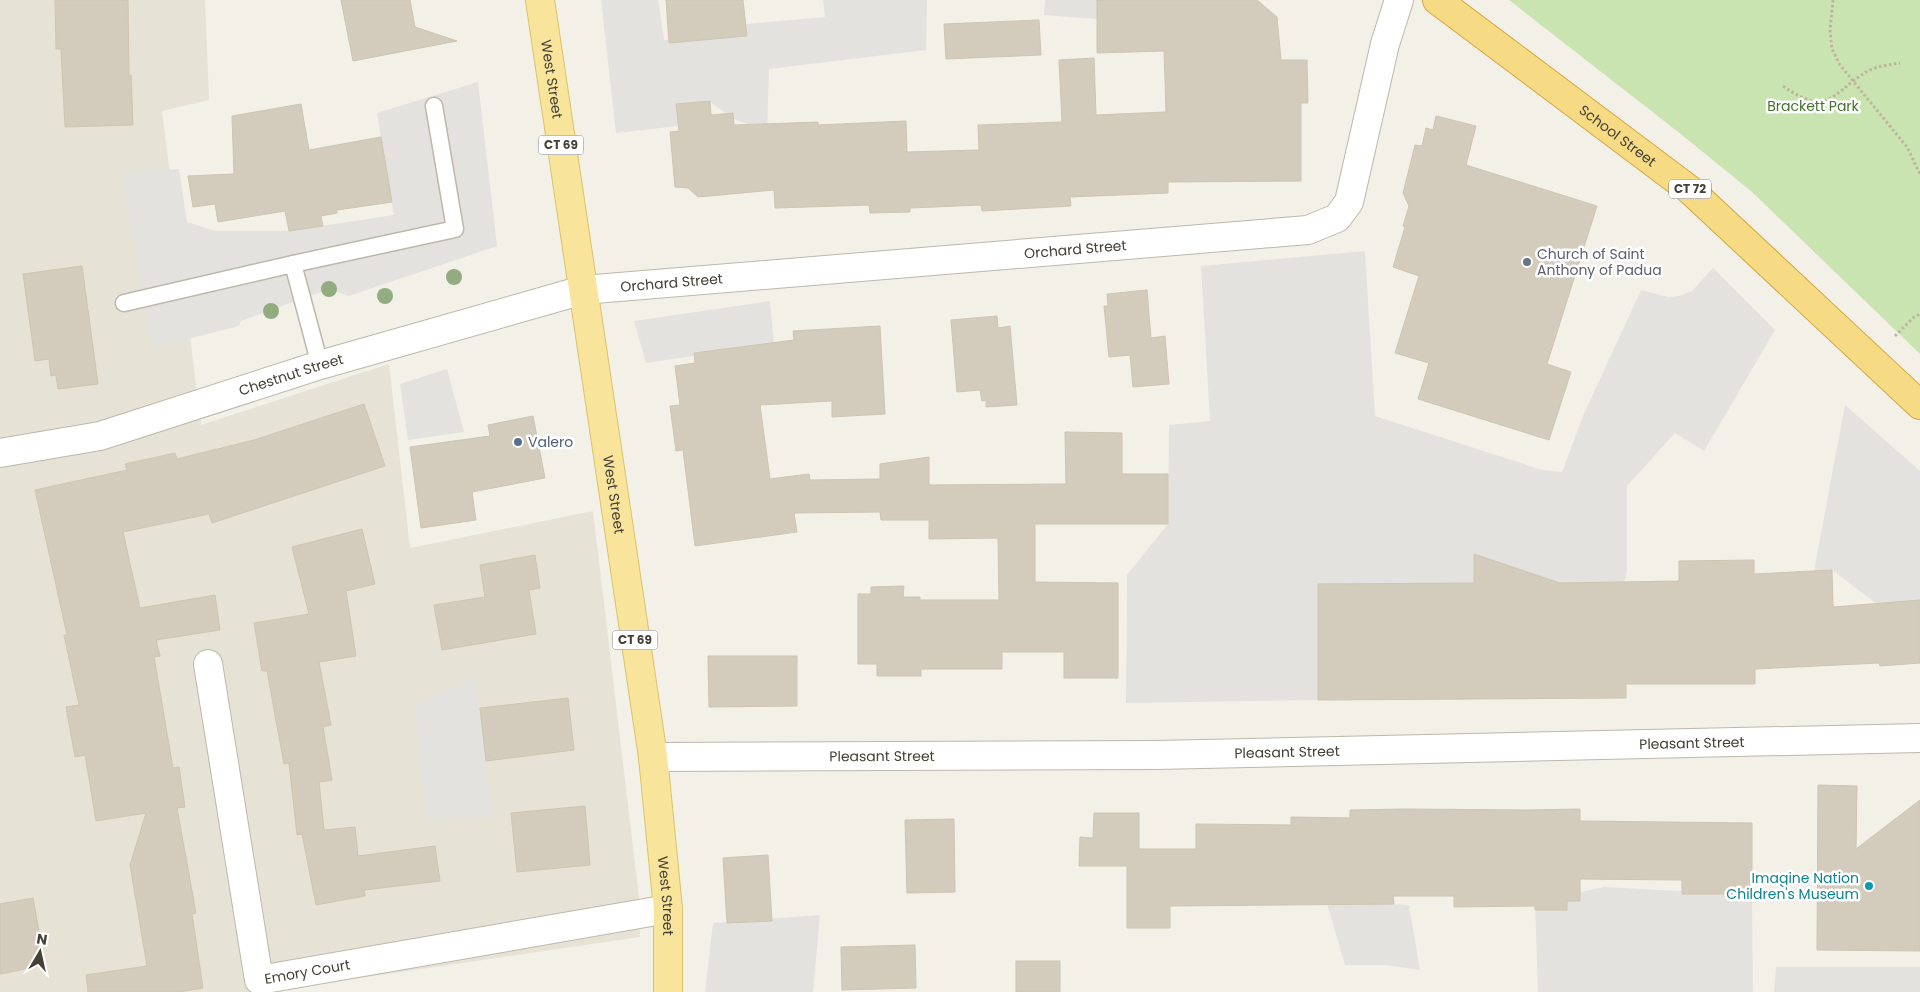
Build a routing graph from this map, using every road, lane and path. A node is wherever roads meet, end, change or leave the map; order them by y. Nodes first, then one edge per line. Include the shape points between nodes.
1 (540, 0) edge
2 (1399, 0) edge
3 (1437, 0) edge
4 (1833, 0) edge
5 (1900, 63) dead end
6 (1854, 83) junction
7 (1782, 86) dead end
8 (434, 106) dead end
9 (1920, 174) edge
10 (292, 264) junction
11 (582, 290) junction
12 (124, 304) dead end
13 (1920, 314) edge
14 (1893, 338) dead end
15 (320, 365) junction
16 (1920, 405) edge
17 (0, 453) edge
18 (208, 664) dead end
19 (1920, 738) edge
20 (653, 757) junction
21 (668, 908) junction
22 (668, 992) edge

1 - 11 main road, West Street / CT 69
2 - 11 street, Orchard Street via 1385,44 1349,202 1337,218 1308,230
3 - 16 highway, School Street / CT 72 via 1690,190
4 - 6 path via 1832,49
5 - 6 path via 1867,72
6 - 7 path via 1825,102 1810,102
6 - 9 path via 1906,147
8 - 10 lane via 455,229
10 - 12 lane
10 - 15 lane
11 - 15 street, Chestnut Street
11 - 20 main road, West Street / CT 69
13 - 14 path
15 - 17 street, Chestnut Street via 100,436
18 - 21 street, Emory Court via 259,980
19 - 20 street, Pleasant Street via 1156,755
20 - 21 main road, West Street / CT 69
21 - 22 main road, West Street / CT 69

